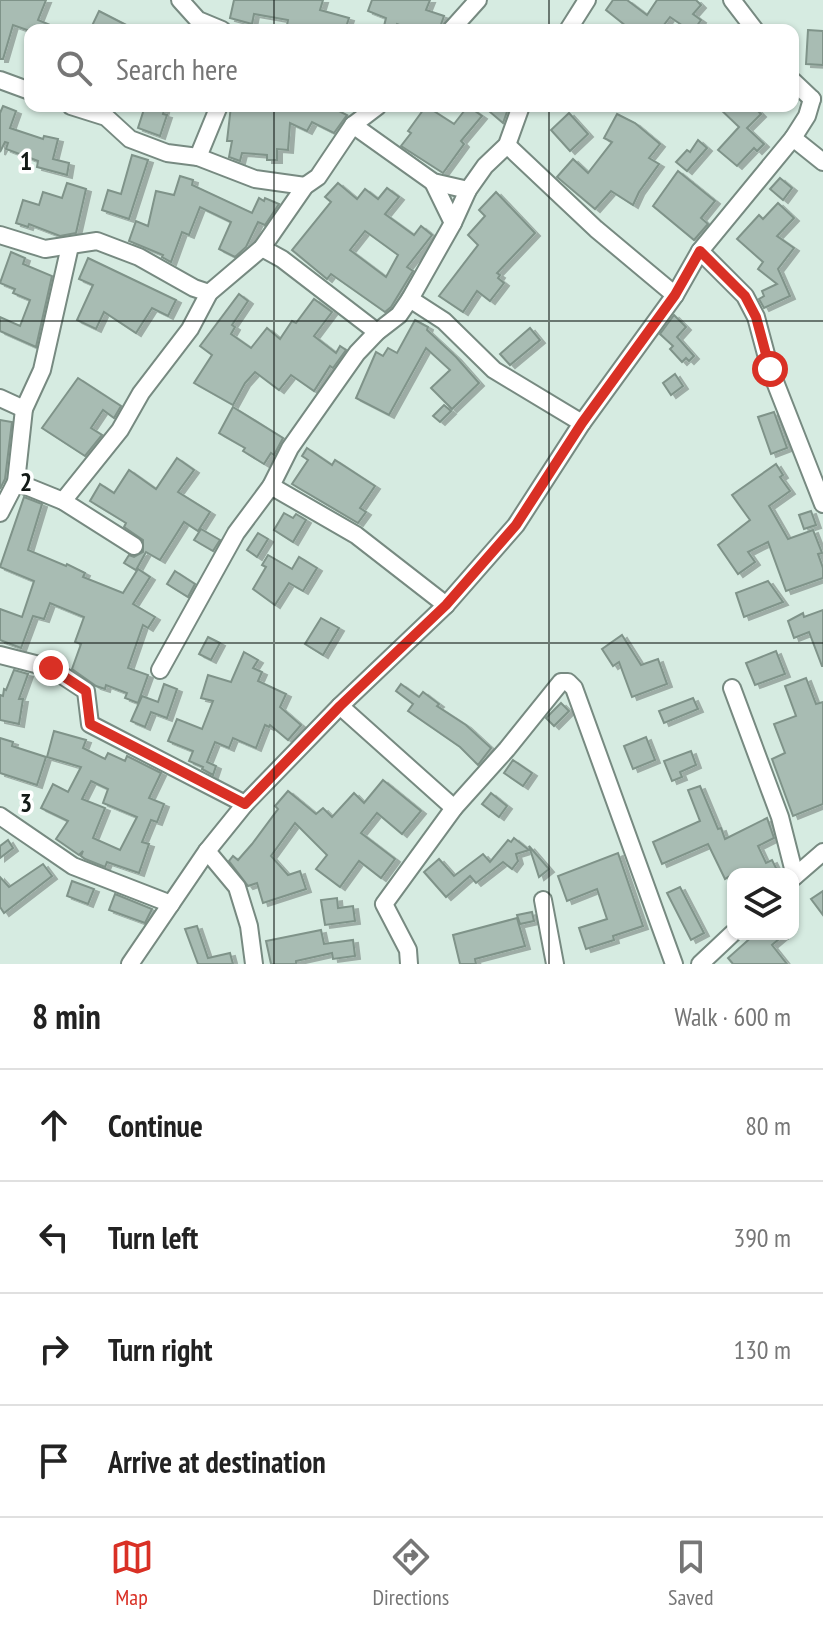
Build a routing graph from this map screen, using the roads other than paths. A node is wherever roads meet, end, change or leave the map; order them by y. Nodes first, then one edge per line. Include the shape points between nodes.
1 (180, 0) edge
2 (478, 0) edge
3 (587, 0) edge
4 (732, 0) edge
5 (208, 24) edge
6 (456, 24) edge
7 (572, 24) edge
8 (750, 24) edge
9 (0, 80) edge
10 (799, 85) edge
11 (24, 89) edge
12 (817, 97) edge
13 (90, 112) edge
14 (217, 112) edge
15 (370, 112) edge
16 (519, 112) edge
17 (353, 125) junction
18 (793, 138) junction
19 (507, 145) junction
20 (198, 157) junction
21 (823, 162) edge
22 (433, 182) junction
23 (305, 186) junction
24 (468, 190) junction
25 (453, 223) junction
26 (0, 235) edge
27 (70, 246) junction
28 (262, 248) junction
29 (700, 251) junction
30 (209, 293) junction
31 (675, 295) junction
32 (410, 299) junction
33 (377, 332) junction
34 (0, 398) edge
35 (24, 409) junction
36 (582, 423) junction
37 (16, 482) junction
38 (271, 486) junction
39 (63, 501) junction
40 (823, 504) edge
41 (0, 513) edge
42 (134, 546) dead end
43 (446, 605) junction
44 (0, 655) edge
45 (160, 670) dead end
46 (732, 688) dead end
47 (340, 706) junction
48 (245, 804) junction
49 (454, 808) junction
50 (0, 816) edge
51 (207, 851) junction
52 (823, 852) edge
53 (792, 868) edge
54 (799, 873) edge
55 (543, 900) dead end
56 (171, 904) junction
57 (727, 939) edge
58 (130, 964) edge
59 (254, 964) edge
60 (409, 964) edge
61 (555, 964) edge
62 (674, 964) edge
63 (700, 964) edge

1 - 5 street
2 - 6 street
3 - 7 street
4 - 8 street
9 - 11 street
10 - 12 street
12 - 18 street
13 - 20 street via 106,117 130,139 167,153
14 - 20 street
15 - 17 street
16 - 19 street
17 - 22 street
17 - 23 street via 318,177
18 - 21 street
18 - 29 street
19 - 24 street
19 - 31 street
20 - 23 street via 255,179
22 - 24 street
22 - 25 street
23 - 28 street
24 - 25 street
25 - 32 street
26 - 27 street via 45,249
27 - 30 street via 97,241
27 - 35 street via 42,370
28 - 30 street
28 - 33 street
29 - 31 street
29 - 40 street via 745,296 756,317 770,369
30 - 39 street via 120,430
31 - 36 street
32 - 33 street
32 - 36 street via 444,321 494,370
33 - 38 street via 290,448
34 - 35 street
35 - 37 street
36 - 43 street via 516,525
37 - 39 street
37 - 41 street
38 - 43 street via 356,535
38 - 45 street via 236,533
39 - 42 street
43 - 47 street
44 - 48 street via 51,668 86,691 90,724
46 - 53 street via 780,817
47 - 48 street
47 - 49 street
48 - 51 street
49 - 60 street via 384,904 408,950
49 - 62 street via 561,682 568,682
50 - 56 street via 73,866
51 - 56 street
51 - 59 street via 237,887
52 - 54 street
55 - 61 street
56 - 58 street
57 - 63 street

